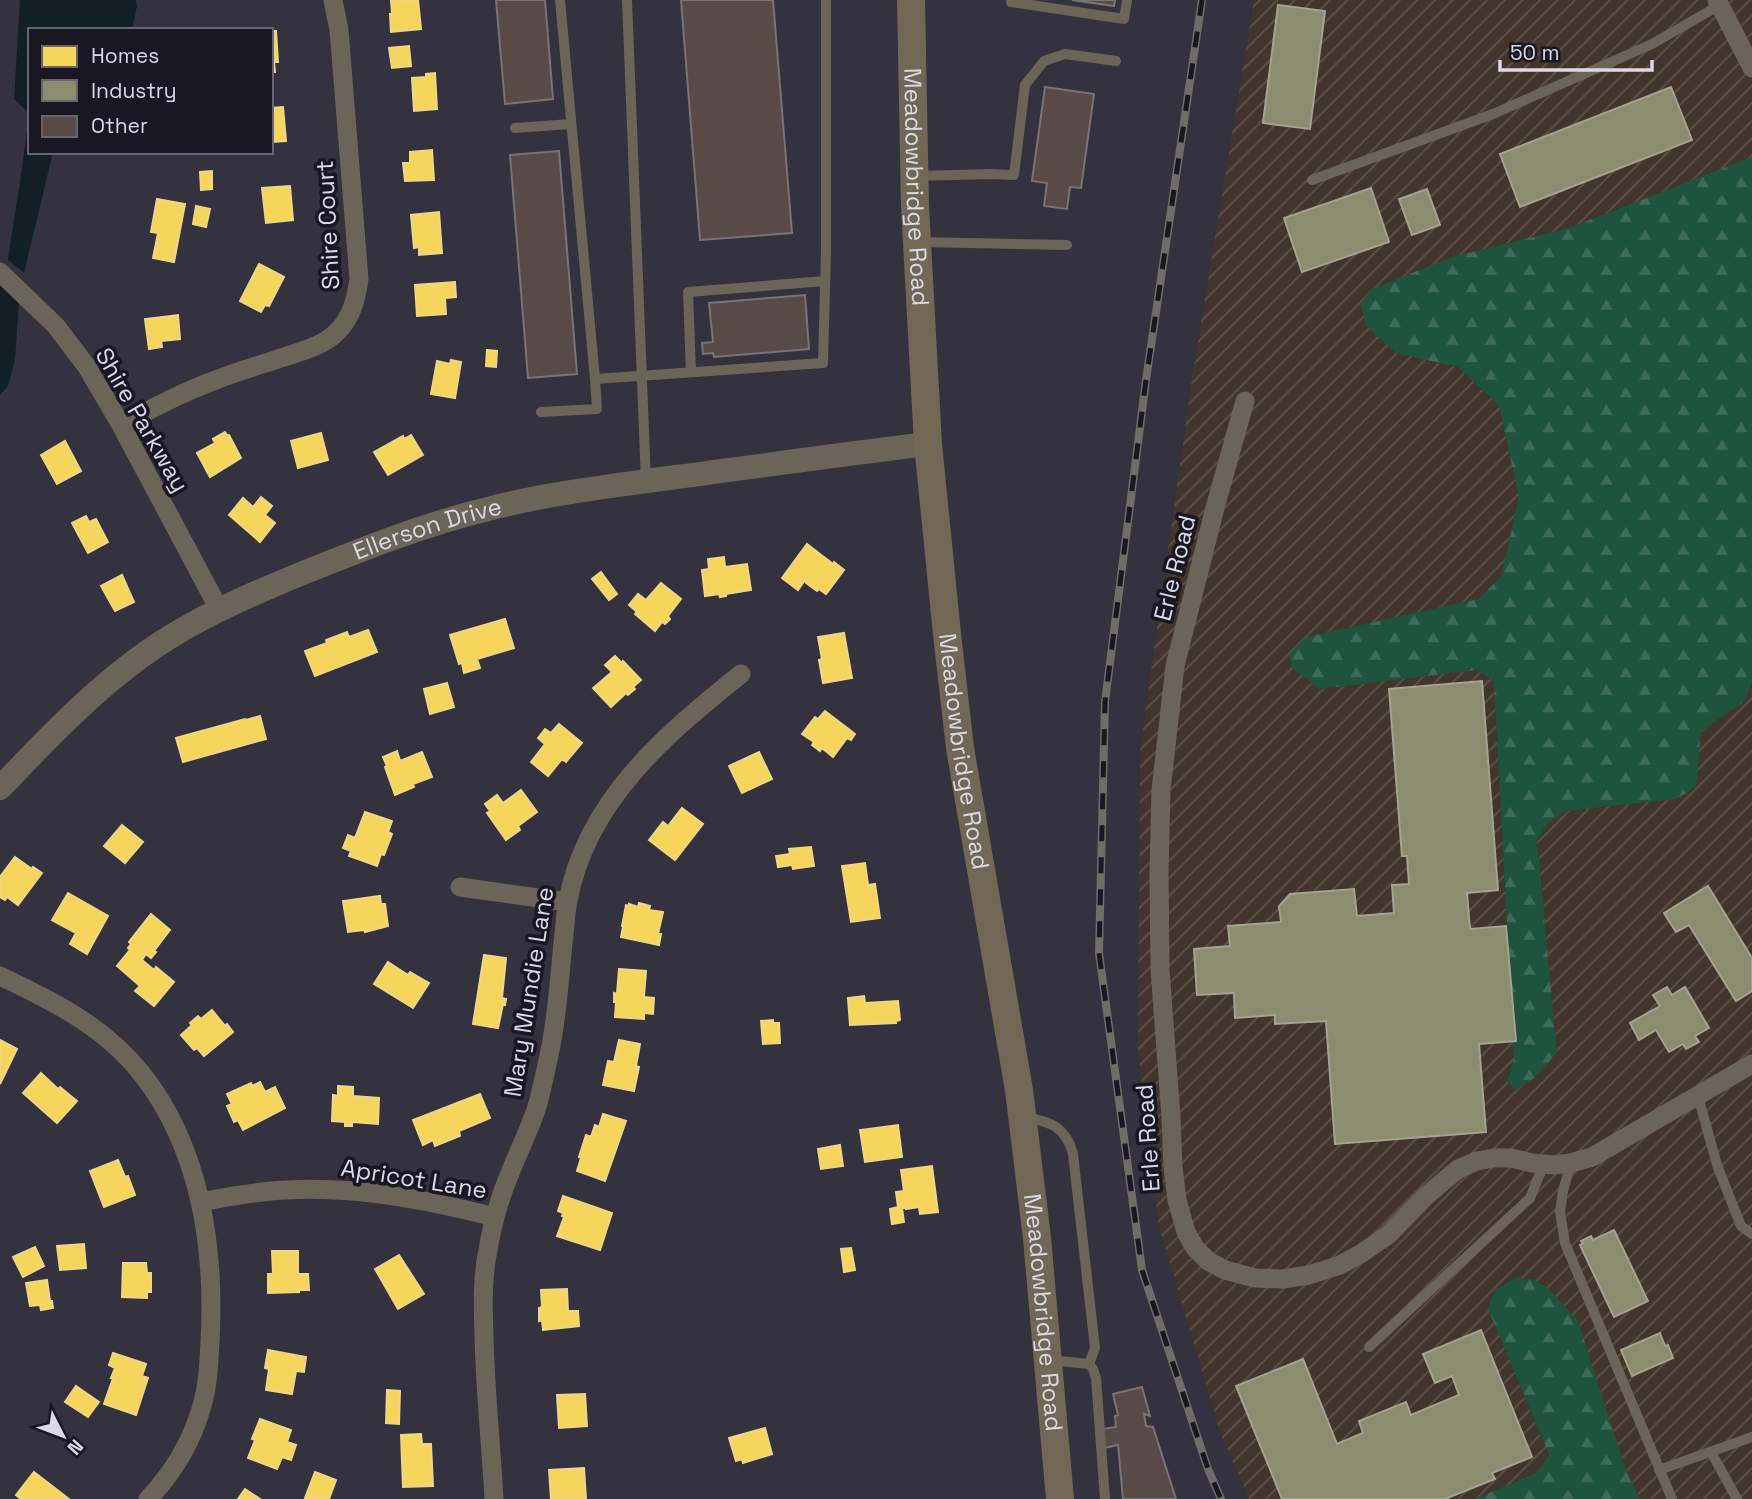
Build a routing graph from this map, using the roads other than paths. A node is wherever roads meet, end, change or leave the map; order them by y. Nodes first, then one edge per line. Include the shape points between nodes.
1 (333, 0) edge
2 (561, 0) edge
3 (627, 0) edge
4 (826, 0) edge
5 (911, 0) edge
6 (1011, 0) edge
7 (1127, 0) edge
8 (1718, 2) edge
9 (1116, 61) dead end
10 (1752, 68) edge
11 (571, 124) junction
12 (515, 128) dead end
13 (914, 177) junction
14 (1312, 180) dead end
15 (917, 242) junction
16 (1067, 245) dead end
17 (0, 272) edge
18 (825, 281) junction
19 (691, 373) junction
20 (642, 376) junction
21 (595, 379) junction
22 (1245, 401) dead end
23 (541, 412) dead end
24 (121, 425) junction
25 (928, 444) junction
26 (646, 482) junction
27 (219, 609) junction
28 (740, 674) dead end
29 (0, 788) edge
30 (460, 887) dead end
31 (567, 902) junction
32 (0, 976) edge
33 (1752, 1064) edge
34 (1698, 1096) junction
35 (1022, 1116) junction
36 (1571, 1163) junction
37 (1544, 1164) junction
38 (200, 1202) junction
39 (495, 1217) junction
40 (1752, 1234) edge
41 (1370, 1347) dead end
42 (1049, 1360) junction
43 (1088, 1364) junction
44 (1752, 1437) edge
45 (1711, 1452) junction
46 (1660, 1470) junction
47 (148, 1499) edge
48 (494, 1499) edge
49 (1060, 1499) edge
50 (1105, 1499) edge
51 (1672, 1499) edge
52 (1737, 1499) edge

1 - 24 street, Shire Court via 359,279 349,317 326,341 213,381
2 - 11 lane
3 - 20 lane
4 - 18 lane
5 - 13 main road, Meadowbridge Road
6 - 7 lane via 1124,19
8 - 10 street
8 - 14 lane via 1652,44 1493,114
9 - 13 lane via 1065,54 1044,61 1025,85 1014,175
11 - 12 lane
11 - 21 lane
13 - 15 main road, Meadowbridge Road
15 - 16 lane
15 - 25 main road, Meadowbridge Road
17 - 24 street, Shire Parkway via 56,326
18 - 19 lane via 823,363
18 - 19 lane via 688,292
19 - 20 lane
20 - 21 lane
20 - 26 lane
21 - 23 lane via 597,409
22 - 37 street, Erle Road via 1175,666 1161,790 1160,969 1173,1167 1186,1232 1208,1261 1225,1270 1255,1278 1309,1275 1340,1265 1388,1235 1458,1169 1494,1158
24 - 27 street, Shire Parkway
25 - 26 street, Ellerson Drive
25 - 35 main road, Meadowbridge Road via 960,748
26 - 27 street, Ellerson Drive via 488,508 345,556
27 - 29 street, Ellerson Drive via 125,668
28 - 31 street, Mary Mundie Lane via 673,730 621,785 584,845
30 - 31 street
31 - 39 street, Mary Mundie Lane via 547,1067 536,1110
32 - 38 street via 89,1025 142,1073 178,1133
33 - 34 street, Erle Road
34 - 36 street, Erle Road via 1592,1157
34 - 40 lane via 1717,1165 1741,1226
35 - 42 main road, Meadowbridge Road
35 - 43 lane via 1047,1121 1070,1140 1095,1348
36 - 37 street, Erle Road
36 - 46 lane via 1560,1212 1565,1242
37 - 41 lane via 1530,1198
38 - 39 street, Apricot Lane via 247,1193 333,1189
38 - 47 street via 211,1277 208,1375 191,1437 176,1466
39 - 48 street, Mary Mundie Lane via 483,1295
42 - 43 lane
42 - 49 main road, Meadowbridge Road
43 - 50 lane via 1096,1378
44 - 45 lane
45 - 46 lane
45 - 52 lane
46 - 51 lane

